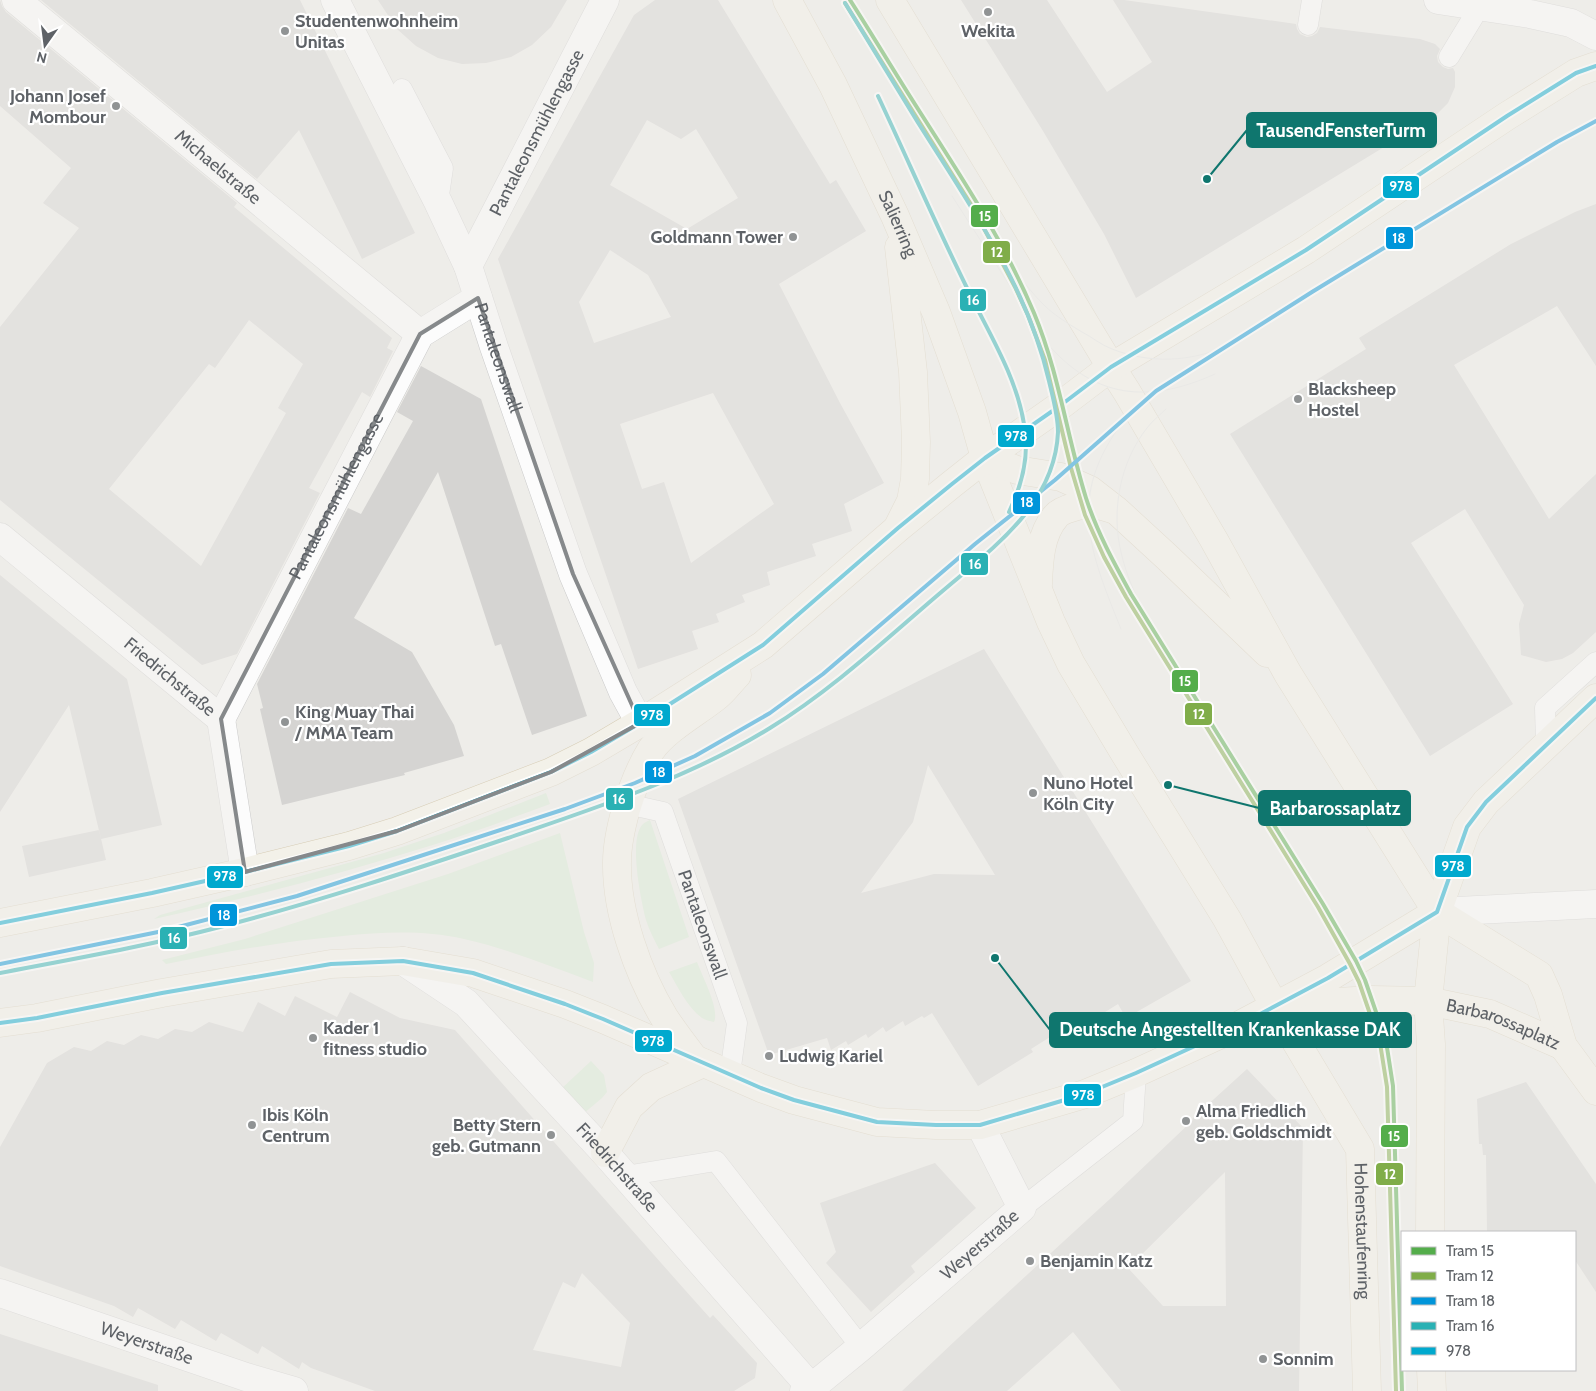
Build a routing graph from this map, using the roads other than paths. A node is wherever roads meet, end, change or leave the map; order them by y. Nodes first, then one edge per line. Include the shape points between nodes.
1 (16, 0) edge
2 (335, 0) edge
3 (605, 0) edge
4 (787, 0) edge
5 (890, 0) edge
6 (1312, 0) edge
7 (1462, 2) edge
8 (1308, 25) dead end
9 (1596, 36) edge
10 (1449, 57) dead end
11 (1596, 66) edge
12 (402, 89) dead end
13 (438, 202) junction
14 (895, 216) junction
15 (468, 266) junction
16 (478, 298) junction
17 (420, 334) junction
18 (1111, 367) junction
19 (985, 458) junction
20 (1117, 511) junction
21 (898, 528) junction
22 (0, 537) edge
23 (1038, 585) junction
24 (763, 645) junction
25 (1596, 662) edge
26 (1288, 674) junction
27 (1596, 698) edge
28 (221, 719) junction
29 (640, 724) junction
30 (1546, 745) junction
31 (627, 804) junction
32 (245, 872) junction
33 (1596, 904) edge
34 (1437, 912) junction
35 (0, 923) edge
36 (403, 961) junction
37 (1428, 1001) junction
38 (1274, 1005) junction
39 (0, 1023) edge
40 (1563, 1046) junction
41 (698, 1060) junction
42 (1136, 1073) junction
43 (730, 1074) junction
44 (1596, 1091) edge
45 (980, 1125) junction
46 (605, 1153) junction
47 (625, 1176) junction
48 (1022, 1208) junction
49 (1430, 1231) edge
50 (0, 1293) edge
51 (861, 1348) junction
52 (1431, 1371) edge
53 (810, 1390) edge
54 (294, 1391) edge
55 (1367, 1391) edge
56 (1432, 1391) edge

1 - 17 street, Michaelstraße
2 - 13 street, Pantaleonswall
3 - 15 street, Pantaleonsmühlengasse
4 - 14 main road, Salierring via 834,85
5 - 18 main road
6 - 8 lane
7 - 9 street via 1571,23
7 - 10 lane
11 - 18 main road via 1576,73 1306,250
12 - 13 lane via 443,168
13 - 15 street, Pantaleonswall
14 - 19 main road, Salierring via 936,312
14 - 21 main road via 913,372 916,442 911,501
15 - 16 street, Pantaleonswall
16 - 17 street
16 - 29 street, Pantaleonswall via 573,574
17 - 28 street, Pantaleonsmühlengasse
18 - 19 main road
18 - 26 main road, Barbarossaplatz
19 - 20 main road, Barbarossaplatz via 1018,470 1061,477 1090,490
19 - 21 main road
19 - 23 main road
20 - 23 main road via 1095,504 1072,508 1057,515 1047,529 1040,554
20 - 26 main road, Barbarossaplatz
21 - 24 main road
22 - 28 street, Friedrichstraße
23 - 38 main road via 1051,622 1072,664 1227,919
24 - 29 main road
24 - 31 main road via 718,696 661,738 651,750
25 - 30 lane via 1545,708
26 - 34 main road, Barbarossaplatz
27 - 30 main road
28 - 32 street, Friedrichstraße
29 - 32 main road via 551,772 406,827 349,846
30 - 34 main road via 1486,802 1467,827
31 - 41 main road via 617,862 619,894 628,937 640,970 664,1016
31 - 43 lane, Pantaleonswall via 664,812 737,1023
32 - 35 main road
33 - 34 street
34 - 37 main road, Barbarossaplatz
34 - 38 main road via 1328,978
34 - 40 main road, Barbarossaplatz via 1539,975
36 - 39 main road via 332,964
36 - 41 main road via 473,973 573,1007
36 - 46 street, Friedrichstraße via 466,1003
37 - 38 main road, Barbarossaplatz
37 - 40 main road, Barbarossaplatz via 1490,1014
37 - 49 main road, Barbarossaplatz via 1431,1044
38 - 42 main road via 1232,1029
38 - 55 main road, Hohenstaufenring via 1360,1149
40 - 44 main road
41 - 43 main road
41 - 46 main road via 651,1086 629,1107
42 - 45 main road via 1085,1094
42 - 48 lane via 1133,1121
43 - 45 main road via 794,1100 878,1122
45 - 48 street, Weyerstraße
46 - 47 street, Friedrichstraße
47 - 51 lane via 716,1161
47 - 53 street, Friedrichstraße
48 - 51 street, Weyerstraße
50 - 54 street, Weyerstraße
51 - 53 street, Weyerstraße
52 - 56 main road

